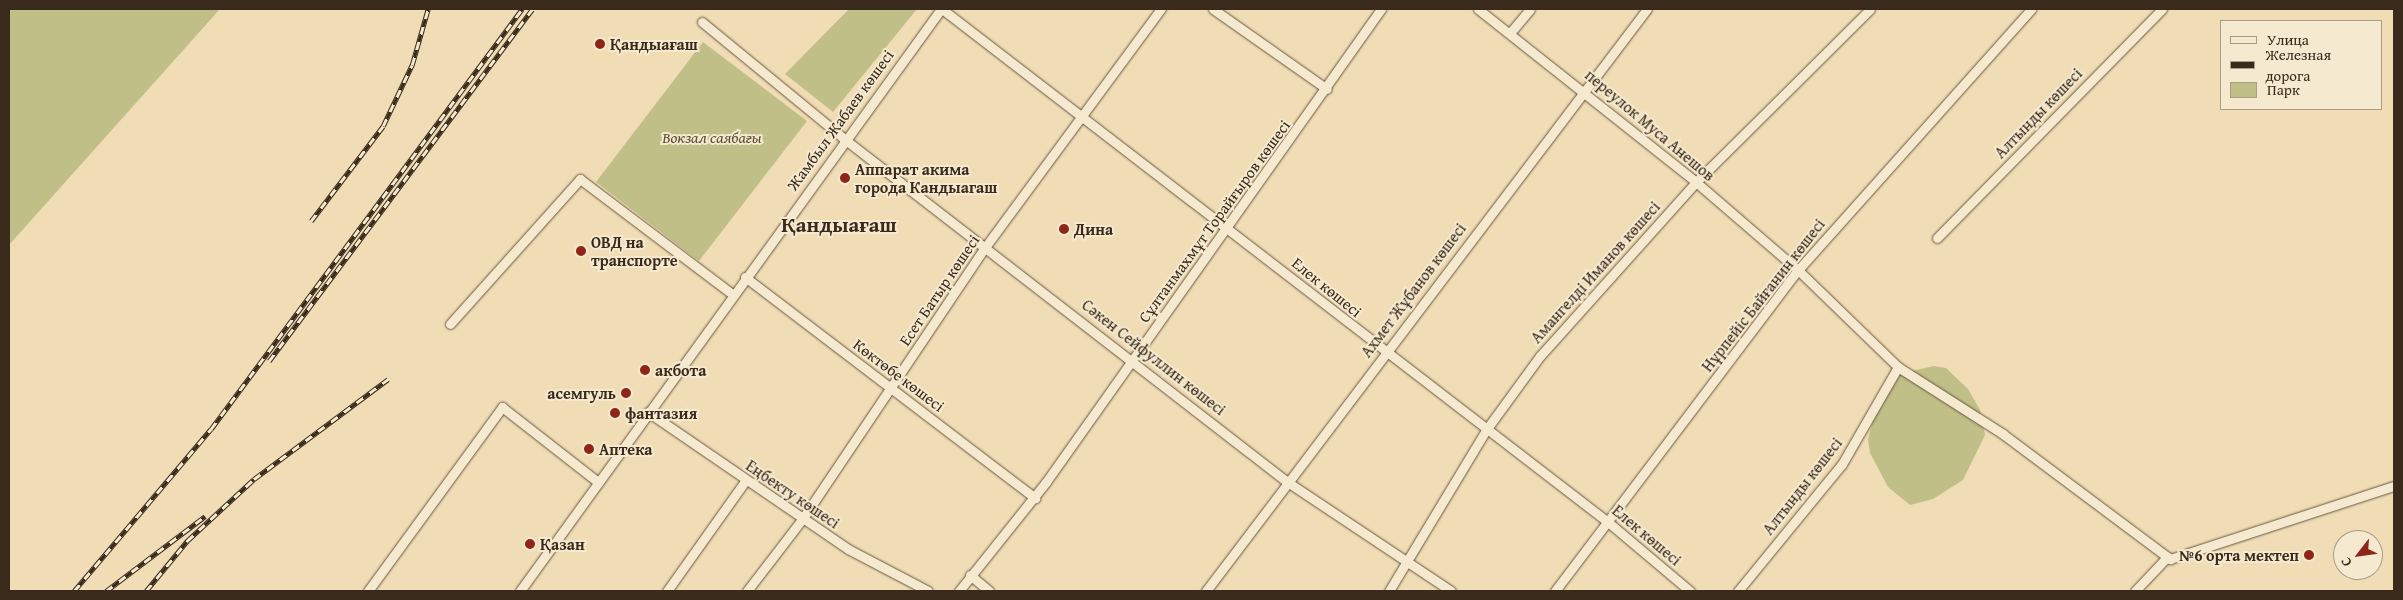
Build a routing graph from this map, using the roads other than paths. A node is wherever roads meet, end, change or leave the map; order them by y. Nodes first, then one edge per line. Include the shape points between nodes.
1 (941, 9) edge
2 (1162, 9) edge
3 (1213, 9) edge
4 (1382, 9) edge
5 (1478, 9) edge
6 (1530, 9) edge
7 (1647, 9) edge
8 (1870, 9) edge
9 (2031, 9) edge
10 (2156, 10) edge
11 (702, 22) dead end
12 (1510, 33) junction
13 (1327, 89) junction
14 (1584, 89) junction
15 (1083, 114) junction
16 (844, 138) junction
17 (1696, 182) junction
18 (1227, 225) junction
19 (1937, 238) dead end
20 (986, 246) junction
21 (1798, 270) junction
22 (745, 277) junction
23 (732, 294) junction
24 (450, 324) dead end
25 (1385, 353) junction
26 (1134, 358) junction
27 (1898, 368) junction
28 (893, 388) junction
29 (648, 412) junction
30 (1486, 430) junction
31 (746, 480) junction
32 (1286, 481) junction
33 (598, 482) junction
34 (2394, 486) edge
35 (1035, 498) junction
36 (803, 518) junction
37 (1608, 522) junction
38 (2167, 557) junction
39 (1407, 560) junction
40 (970, 575) junction
41 (368, 591) edge
42 (520, 591) edge
43 (667, 591) edge
44 (747, 591) edge
45 (928, 591) edge
46 (959, 591) edge
47 (989, 591) edge
48 (1206, 591) edge
49 (1389, 591) edge
50 (1451, 591) edge
51 (1555, 591) edge
52 (1690, 591) edge
53 (1738, 591) edge
54 (2135, 591) edge

1 - 15 street, Елек көшесі
1 - 16 street, Жамбыл Жабаев көшесі
2 - 15 street, Есет Батыр көшесі
3 - 13 street
4 - 13 street, Сұлтанмахмұт Торайғыров көшесі
5 - 12 street, переулок Муса Анешов
6 - 12 street
7 - 14 street, Ахмет Жұбанов көшесі
8 - 17 street, Амангелді Иманов көшесі
9 - 21 street, Нұрпейіс Байғанин көшесі
10 - 19 street, Алтынды көшесі
11 - 16 street, Сәкен Сейфуллин көшесі
12 - 14 street, переулок Муса Анешов
13 - 18 street, Сұлтанмахмұт Торайғыров көшесі
14 - 17 street, переулок Муса Анешов
14 - 25 street, Ахмет Жұбанов көшесі
15 - 18 street, Елек көшесі
15 - 20 street, Есет Батыр көшесі
16 - 20 street, Сәкен Сейфуллин көшесі
16 - 22 street, Жамбыл Жабаев көшесі
17 - 21 street, переулок Муса Анешов
17 - 30 street, Амангелді Иманов көшесі via 1540,356
18 - 25 street, Елек көшесі
18 - 26 street, Сұлтанмахмұт Торайғыров көшесі
20 - 26 street, Сәкен Сейфуллин көшесі
20 - 28 street, Есет Батыр көшесі
21 - 27 street, переулок Муса Анешов
21 - 37 street, Нұрпейіс Байғанин көшесі
22 - 23 street, Жамбыл Жабаев көшесі
22 - 28 street, Көктөбе көшесі
23 - 24 street via 580,179
23 - 29 street, Жамбыл Жабаев көшесі
25 - 30 street, Елек көшесі
25 - 32 street, Ахмет Жұбанов көшесі
26 - 32 street, Сәкен Сейфуллин көшесі
26 - 35 street, Сұлтанмахмұт Торайғыров көшесі
27 - 38 street, переулок Муса Анешов via 2003,434
27 - 53 street, Алтынды көшесі via 1842,464
28 - 35 street, Көктөбе көшесі
28 - 36 street, Есет Батыр көшесі
29 - 31 street, Еңбекту көшесі
29 - 33 street, Жамбыл Жабаев көшесі
30 - 37 street, Елек көшесі
30 - 39 street, Амангелді Иманов көшесі
31 - 36 street, Еңбекту көшесі
31 - 43 street
32 - 39 street, Сәкен Сейфуллин көшесі
32 - 48 street, Ахмет Жұбанов көшесі
33 - 41 street via 502,406
33 - 42 street, Жамбыл Жабаев көшесі
34 - 38 street
35 - 40 street, Сұлтанмахмұт Торайғыров көшесі
36 - 44 street, Есет Батыр көшесі
36 - 45 street, Еңбекту көшесі via 848,549
37 - 51 street, Нұрпейіс Байғанин көшесі
37 - 52 street, Елек көшесі
38 - 54 street
39 - 49 street, Амангелді Иманов көшесі
39 - 50 street, Сәкен Сейфуллин көшесі
40 - 46 street, Сұлтанмахмұт Торайғыров көшесі
40 - 47 street

